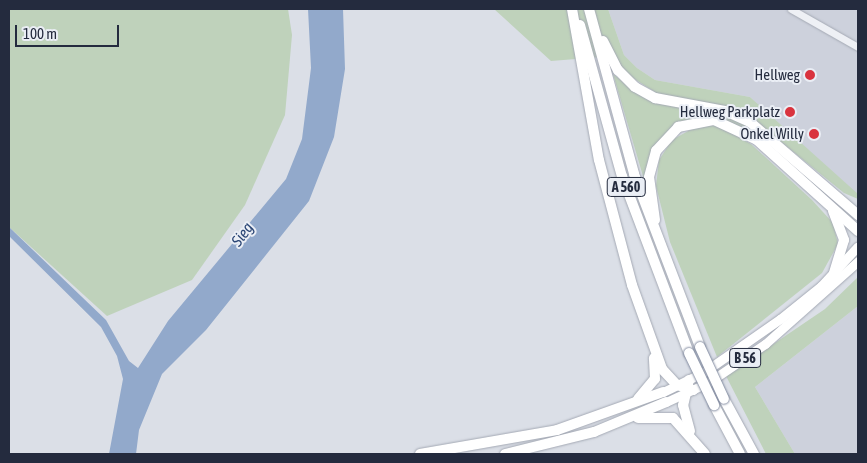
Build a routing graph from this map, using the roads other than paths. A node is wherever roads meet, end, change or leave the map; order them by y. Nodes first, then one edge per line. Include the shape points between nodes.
1 (572, 9) edge
2 (576, 9) edge
3 (590, 9) edge
4 (791, 9) edge
5 (858, 47) edge
6 (821, 180) junction
7 (858, 203) edge
8 (831, 205) junction
9 (858, 215) edge
10 (858, 231) edge
11 (858, 246) edge
12 (660, 248) junction
13 (858, 261) edge
14 (854, 270) edge
15 (834, 273) junction
16 (653, 350) junction
17 (686, 388) junction
18 (665, 397) junction
19 (628, 407) junction
20 (625, 420) junction
21 (691, 434) junction
22 (420, 454) edge
23 (505, 454) edge
24 (705, 454) edge
25 (740, 454) edge
26 (754, 454) edge

1 - 16 highway via 599,160
2 - 25 highway, A 560, bridge via 622,176 689,353
3 - 6 highway via 612,61 635,88 655,98 743,118
3 - 12 highway, A 560 via 634,174
4 - 5 street
6 - 7 highway
6 - 9 highway
8 - 10 highway
8 - 12 highway via 743,131 714,120 690,122 662,142 650,168
8 - 15 highway via 844,240
11 - 15 main road, B 56
12 - 26 highway, A 560, bridge via 700,347
13 - 14 main road, B 56
14 - 17 main road, B 56 via 765,344
15 - 17 main road, B 56 via 780,319
16 - 17 highway
16 - 19 highway via 655,379
17 - 18 main road, B 56
17 - 21 highway via 683,412
18 - 19 highway, B 56
18 - 20 highway, B 56
19 - 22 highway, B 56 via 557,430
20 - 21 highway via 667,416
20 - 23 highway, B 56 via 561,442
21 - 24 highway

